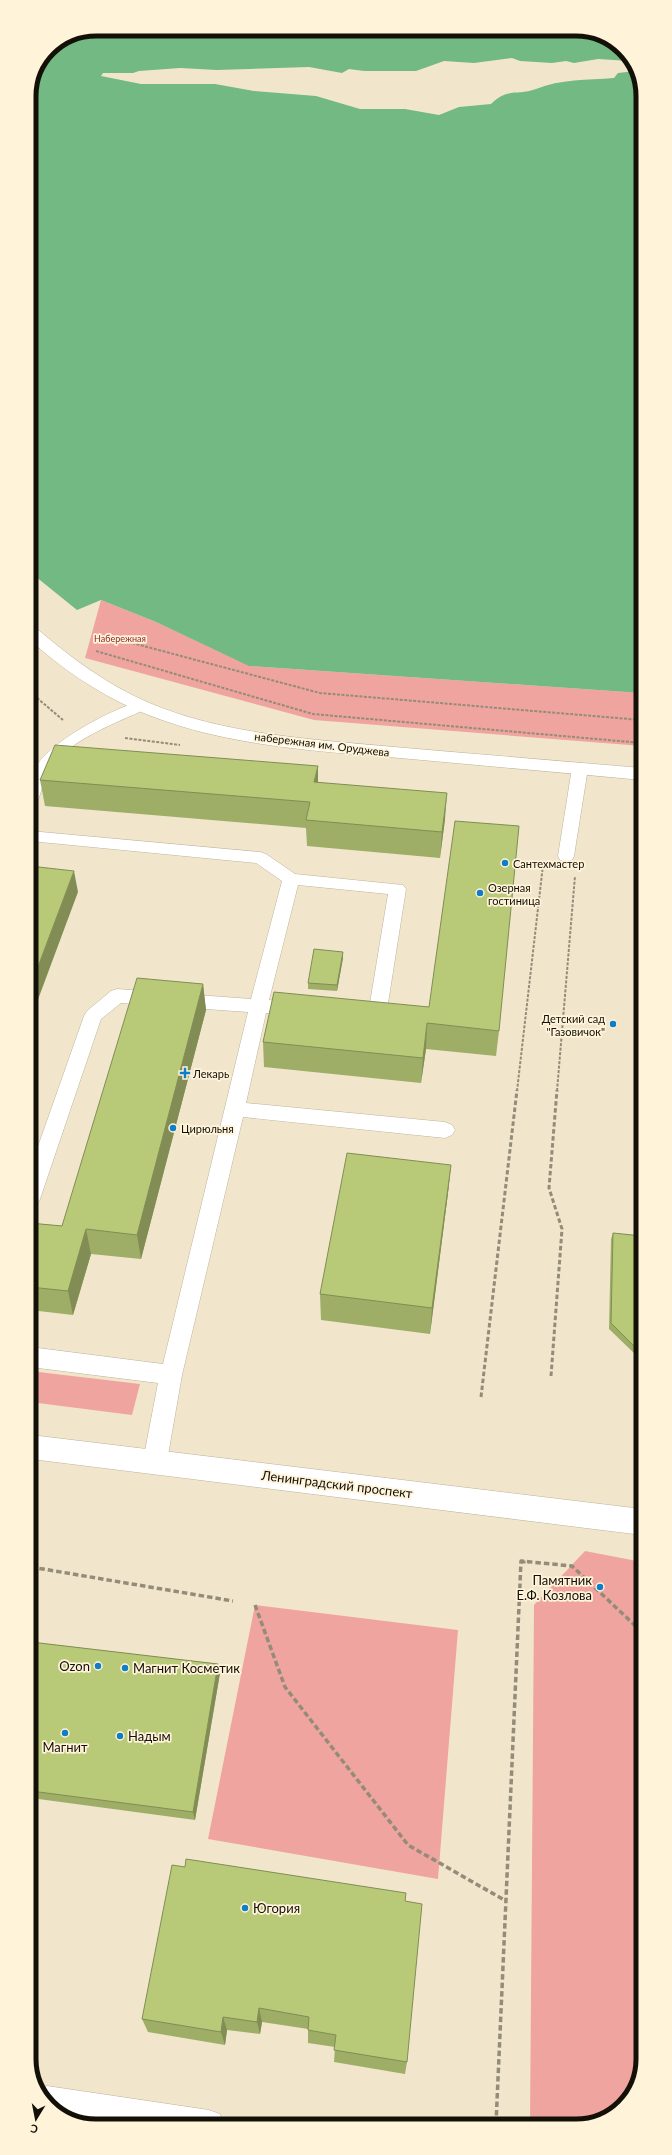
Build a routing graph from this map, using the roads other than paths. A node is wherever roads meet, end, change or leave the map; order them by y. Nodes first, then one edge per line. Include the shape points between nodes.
1 (36, 637) edge
2 (142, 706) junction
3 (37, 763) edge
4 (580, 768) junction
5 (636, 773) edge
6 (36, 837) edge
7 (566, 856) dead end
8 (291, 879) junction
9 (258, 1006) junction
10 (313, 1010) edge
11 (345, 1013) edge
12 (235, 1109) junction
13 (445, 1130) dead end
14 (36, 1182) edge
15 (36, 1358) edge
16 (171, 1374) junction
17 (36, 1448) edge
18 (155, 1461) junction
19 (636, 1521) edge
20 (56, 2102) edge
21 (168, 2119) edge

1 - 2 street, набережная им. Оруджева via 94,682
2 - 3 lane
2 - 4 street, набережная им. Оруджева via 190,723 283,740
4 - 5 street, набережная им. Оруджева
4 - 7 lane
6 - 8 lane via 260,858
8 - 9 lane
8 - 11 lane via 398,889 377,1016
9 - 10 lane
9 - 12 lane
9 - 14 lane via 116,996 93,1016
12 - 13 lane
12 - 16 lane
15 - 16 lane
16 - 18 lane
17 - 18 street, Ленинградский проспект
18 - 19 street, Ленинградский проспект
20 - 21 lane

